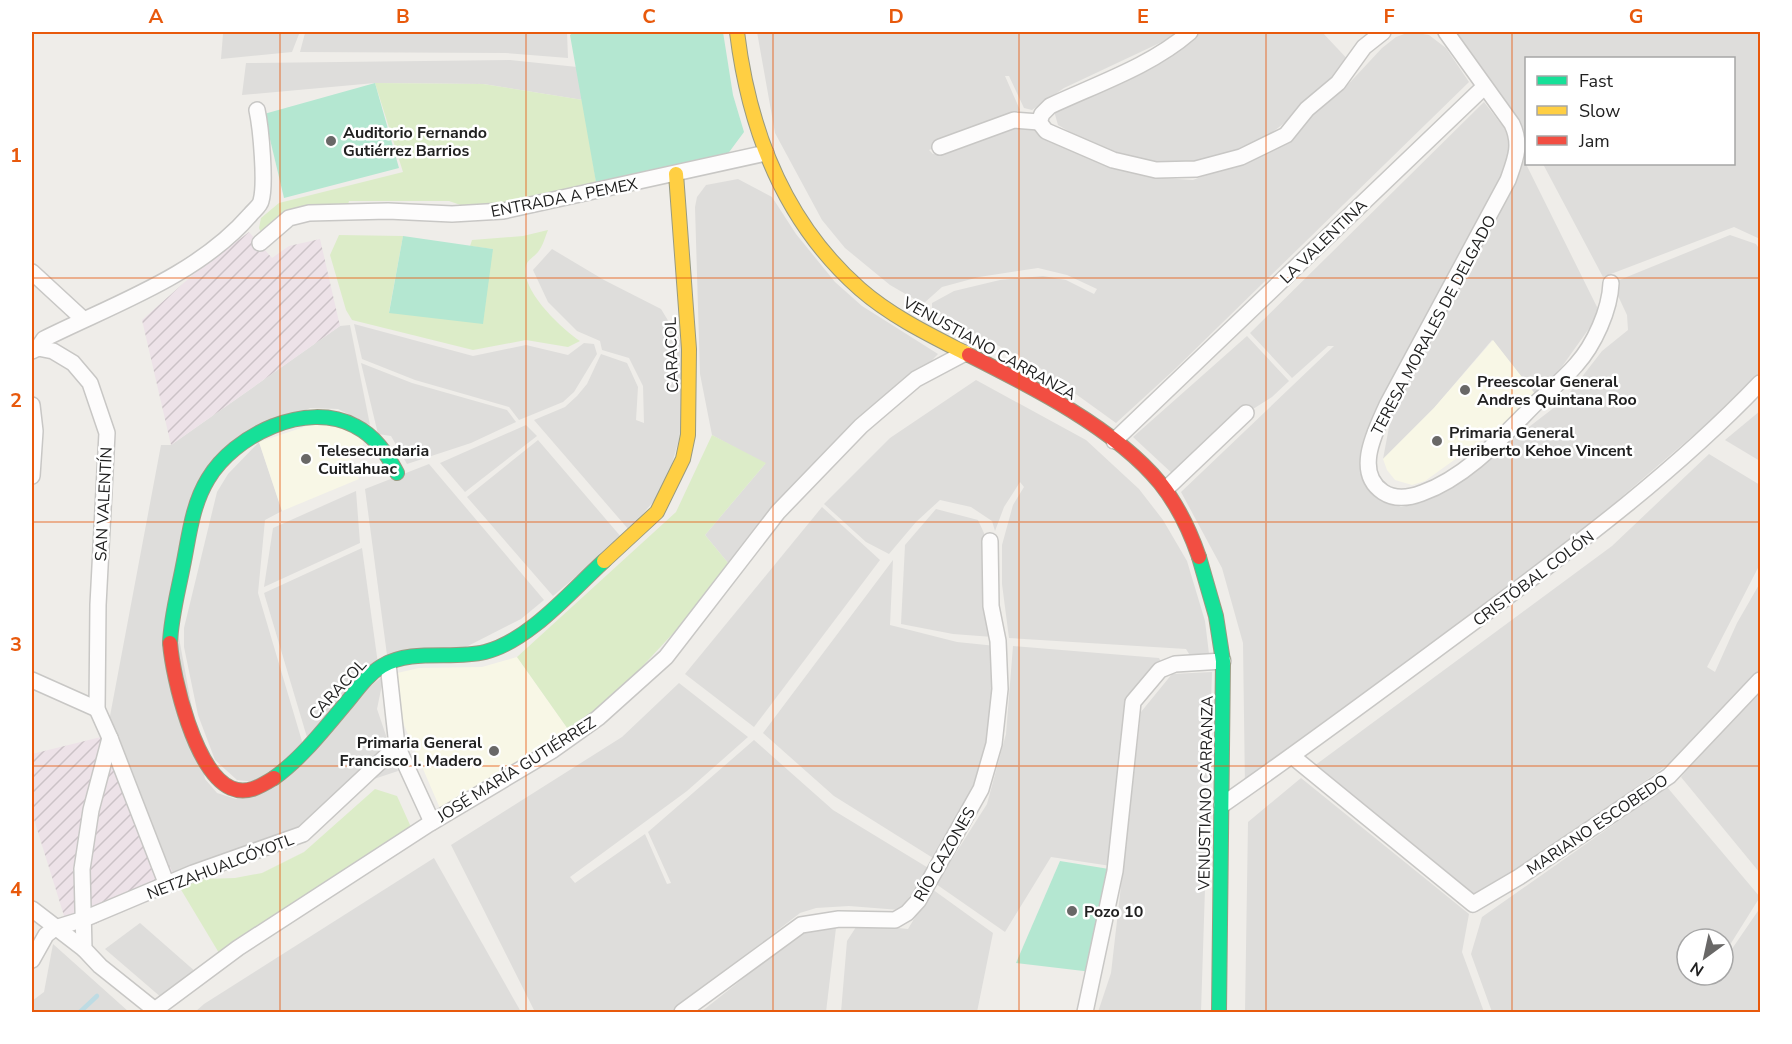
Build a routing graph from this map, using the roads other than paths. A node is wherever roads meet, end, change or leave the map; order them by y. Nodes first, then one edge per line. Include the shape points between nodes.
1 (737, 32) edge
2 (1190, 32) edge
3 (1383, 32) edge
4 (1446, 32) edge
5 (1484, 87) junction
6 (257, 110) dead end
7 (1039, 122) junction
8 (940, 147) dead end
9 (766, 153) junction
10 (676, 174) junction
11 (260, 243) dead end
12 (32, 272) edge
13 (1611, 283) dead end
14 (83, 319) junction
15 (41, 350) edge
16 (965, 353) junction
17 (1761, 383) edge
18 (32, 405) edge
19 (1246, 413) dead end
20 (1114, 441) junction
21 (397, 473) dead end
22 (32, 476) edge
23 (1166, 489) junction
24 (990, 541) dead end
25 (1223, 661) junction
26 (388, 664) junction
27 (32, 680) edge
28 (1761, 680) edge
29 (97, 709) junction
30 (110, 738) junction
31 (397, 746) junction
32 (1292, 756) junction
33 (1222, 805) junction
34 (432, 822) junction
35 (167, 885) junction
36 (32, 909) edge
37 (84, 919) junction
38 (55, 928) junction
39 (84, 949) junction
40 (32, 960) edge
41 (153, 1011) edge
42 (682, 1012) edge
43 (1086, 1012) edge
44 (1219, 1012) edge

1 - 9 street, VENUSTIANO CARRANZA via 750,108
2 - 7 street via 1152,58 1050,106
3 - 7 street via 1364,47 1338,83 1286,135 1241,157 1196,169 1156,170 1113,160 1046,131
4 - 5 street
5 - 13 street, TERESA MORALES DE DELGADO via 1512,124 1518,136 1518,151 1508,180 1373,438 1368,465 1377,488 1404,498 1424,493 1489,449 1576,364 1593,338 1611,294
5 - 20 street, LA VALENTINA
6 - 14 street via 262,132 261,202 219,244 162,282
7 - 8 street via 1014,120
9 - 10 street, ENTRADA A PEMEX
9 - 16 street, VENUSTIANO CARRANZA via 822,252 861,289 894,313
10 - 11 street, ENTRADA A PEMEX via 503,211 309,213 289,218
10 - 26 street, CARACOL via 689,349 688,435 683,459 657,512 527,631 485,652 419,656
12 - 14 street
14 - 15 street via 44,339
15 - 29 street, SAN VALENTÍN via 73,363 90,383 106,433
16 - 20 street, VENUSTIANO CARRANZA via 1056,401
16 - 34 street, JOSÉ MARÍA GUTIÉRREZ via 916,379 861,426 778,512 666,657 637,684 553,750
17 - 32 street, CRISTÓBAL COLÓN via 1597,530
18 - 22 street
19 - 23 street
20 - 23 street, VENUSTIANO CARRANZA
21 - 26 street, CARACOL via 384,448 345,420 312,418 286,423 243,441 223,457 199,497 174,608 171,651 182,704 201,752 216,778 232,789 246,791 265,783 301,754 368,677
23 - 25 street, VENUSTIANO CARRANZA via 1208,578
24 - 42 street, RÍO CAZONES via 991,606 998,641 1000,689 994,744 981,789 918,901 895,920 839,919 801,925
25 - 33 street, VENUSTIANO CARRANZA
25 - 43 street via 1175,664 1160,670 1133,702 1115,871
26 - 31 street
27 - 29 street
28 - 32 street, MARIANO ESCOBEDO via 1669,776 1473,904
29 - 30 street
30 - 35 street
30 - 37 street via 91,810 82,869
31 - 34 street
31 - 35 street, NETZAHUALCÓYOTL via 303,834
32 - 33 street, CRISTÓBAL COLÓN
33 - 44 street, VENUSTIANO CARRANZA
34 - 41 street, JOSÉ MARÍA GUTIÉRREZ via 238,948
35 - 37 street, NETZAHUALCÓYOTL
36 - 38 street
37 - 38 street, NETZAHUALCÓYOTL
37 - 39 street
38 - 39 street
38 - 40 street via 46,935
39 - 41 street

